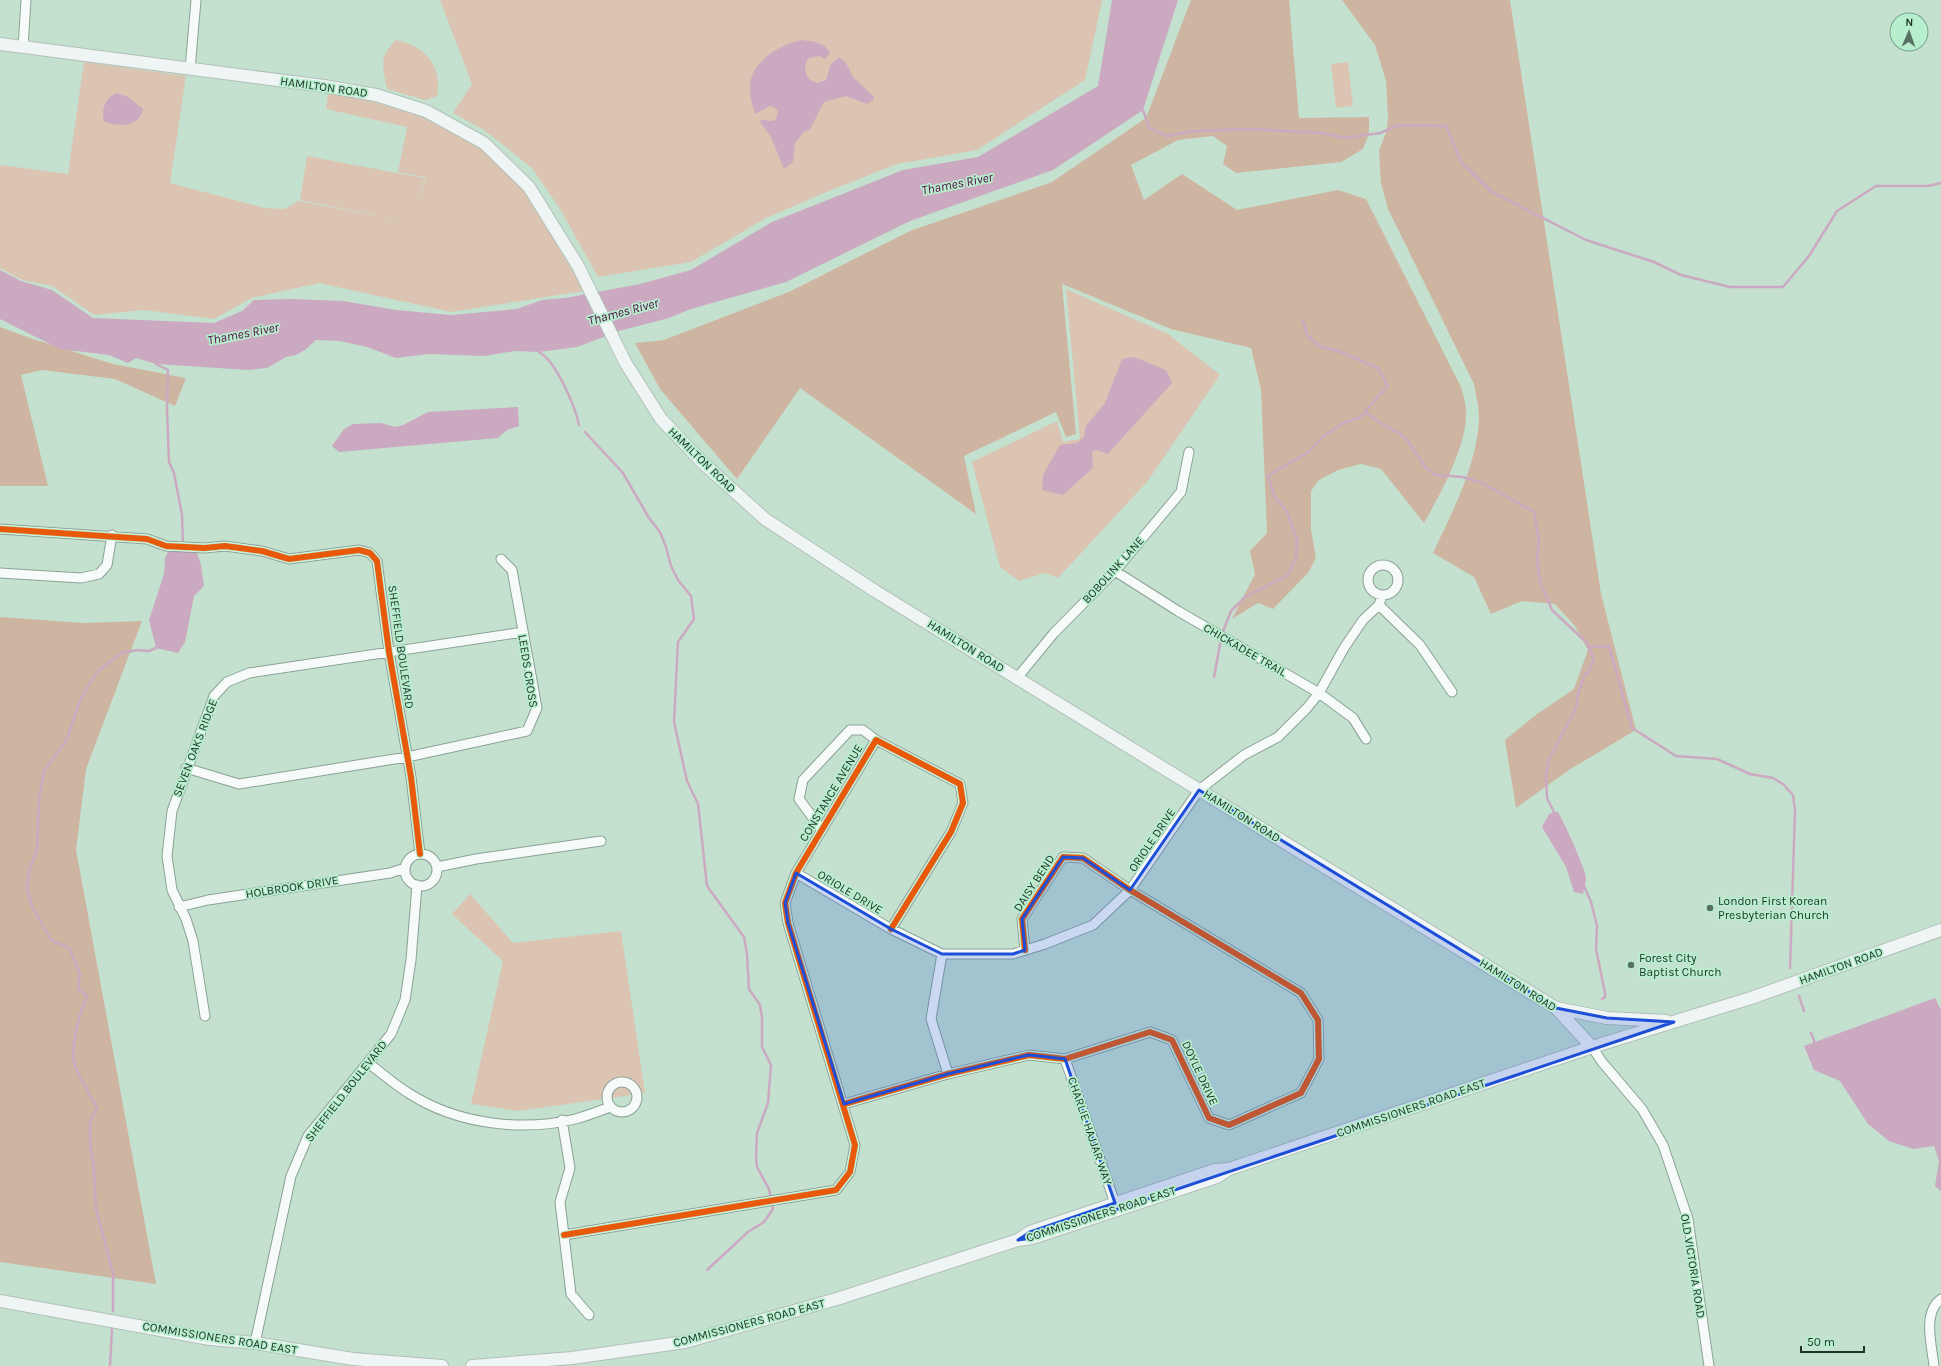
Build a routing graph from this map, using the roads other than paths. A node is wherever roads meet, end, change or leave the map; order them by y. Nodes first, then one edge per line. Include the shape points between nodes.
1 (26, 0) edge
2 (196, 0) edge
3 (0, 44) edge
4 (23, 47) junction
5 (190, 69) junction
6 (1189, 452) dead end
7 (0, 529) edge
8 (112, 535) junction
9 (501, 559) dead end
10 (1115, 571) junction
11 (0, 573) edge
12 (1382, 595) dead end
13 (1379, 605) junction
14 (522, 632) junction
15 (389, 652) junction
16 (1017, 678) junction
17 (1452, 692) dead end
18 (1319, 693) junction
19 (1366, 739) dead end
20 (876, 740) junction
21 (407, 757) junction
22 (186, 768) junction
23 (1199, 790) junction
24 (822, 830) junction
25 (601, 841) dead end
26 (420, 854) junction
27 (437, 867) junction
28 (405, 868) junction
29 (796, 873) junction
30 (417, 885) junction
31 (1130, 890) junction
32 (179, 907) junction
33 (891, 929) junction
34 (1941, 930) edge
35 (1025, 950) junction
36 (942, 954) junction
37 (1556, 1008) junction
38 (205, 1016) dead end
39 (1674, 1022) junction
40 (1592, 1047) junction
41 (1065, 1059) junction
42 (368, 1063) junction
43 (948, 1074) junction
44 (844, 1104) junction
45 (610, 1107) dead end
46 (562, 1120) junction
47 (1229, 1169) junction
48 (1115, 1203) junction
49 (564, 1235) junction
50 (1018, 1240) junction
51 (1941, 1299) edge
52 (0, 1301) edge
53 (589, 1315) dead end
54 (255, 1343) junction
55 (442, 1366) edge
56 (472, 1366) edge
57 (1709, 1366) edge
58 (1934, 1366) edge

1 - 4 street
2 - 5 street
3 - 4 main road, HAMILTON ROAD
4 - 5 main road, HAMILTON ROAD
5 - 16 main road, HAMILTON ROAD via 370,94 426,111 484,143 529,187 578,266 617,348 644,395 661,419 703,463 765,519
6 - 10 street, BOBOLINK LANE via 1181,492
7 - 8 street, SHEFFIELD BOULEVARD
8 - 11 street via 107,565 98,574 81,578
8 - 15 street, SHEFFIELD BOULEVARD via 147,539 166,546 225,546 262,551 289,559 359,550 370,553 377,561 381,578
9 - 14 street, LEEDS CROSS via 512,570
10 - 16 street, BOBOLINK LANE via 1054,633
10 - 18 street, CHICKADEE TRAIL
12 - 13 street
13 - 17 street via 1420,645
13 - 18 street, ORIOLE DRIVE via 1363,620
14 - 15 street, SEVEN OAKS RIDGE
14 - 21 street, LEEDS CROSS via 537,708 527,731
15 - 21 street, SHEFFIELD BOULEVARD
15 - 22 street, SEVEN OAKS RIDGE via 249,673 227,682 214,696
16 - 23 main road, HAMILTON ROAD
18 - 19 street, CHICKADEE TRAIL via 1353,718
18 - 23 street, ORIOLE DRIVE via 1278,737 1244,755
20 - 24 street, CONSTANCE AVENUE
20 - 24 street via 863,730 850,730 803,780 799,799
20 - 33 street, CONSTANCE AVENUE via 960,784 963,803 951,832
21 - 22 street via 239,784
21 - 26 street, SHEFFIELD BOULEVARD
22 - 32 street, SEVEN OAKS RIDGE via 172,811 167,856 172,890
23 - 31 street, ORIOLE DRIVE
23 - 37 main road, HAMILTON ROAD
24 - 29 street, CONSTANCE AVENUE
25 - 27 street
26 - 27 street via 433,859
26 - 28 street via 412,857
27 - 30 street via 436,876 430,883
28 - 30 street via 409,881
28 - 32 street, HOLBROOK DRIVE via 390,873 208,900
29 - 33 street, ORIOLE DRIVE
29 - 44 street, CONSTANCE AVENUE via 785,903 788,923
30 - 42 street, SHEFFIELD BOULEVARD via 405,1000 391,1034
31 - 35 street, ORIOLE DRIVE via 1093,925
31 - 35 street, DAISY BEND via 1083,858 1063,857 1022,919
31 - 41 street, DOYLE DRIVE via 1301,993 1318,1020 1319,1059 1301,1093 1229,1125 1209,1118 1172,1040 1150,1032
32 - 38 street, SEVEN OAKS RIDGE via 193,941
33 - 36 street, ORIOLE DRIVE
34 - 39 main road, HAMILTON ROAD via 1751,998
35 - 36 street, ORIOLE DRIVE via 1013,954
36 - 43 street via 931,1019
37 - 39 main road via 1607,1018
37 - 40 main road, HAMILTON ROAD
39 - 40 main road, HAMILTON ROAD
40 - 47 main road, COMMISSIONERS ROAD EAST
40 - 57 street, OLD VICTORIA ROAD via 1642,1109 1663,1145 1688,1219
41 - 43 street, DOYLE DRIVE via 1029,1055
41 - 48 street, CHARLIE HAJJAR WAY
42 - 46 street via 409,1094 451,1114 502,1124 537,1124
42 - 54 street, SHEFFIELD BOULEVARD via 308,1136 291,1176
43 - 44 street, DOYLE DRIVE
44 - 49 street, CONSTANCE AVENUE via 855,1145 850,1172 836,1190
45 - 46 street via 575,1119
46 - 49 street via 570,1168 560,1202
47 - 48 main road, COMMISSIONERS ROAD EAST via 1215,1170
47 - 50 main road, COMMISSIONERS ROAD EAST via 1217,1177 1032,1238
48 - 50 main road, COMMISSIONERS ROAD EAST via 1030,1232
49 - 53 street via 571,1294
50 - 56 main road, COMMISSIONERS ROAD EAST via 840,1298 686,1342 572,1358
51 - 58 street via 1936,1302 1930,1316
52 - 54 main road, COMMISSIONERS ROAD EAST via 210,1339
54 - 55 main road, COMMISSIONERS ROAD EAST via 353,1359

